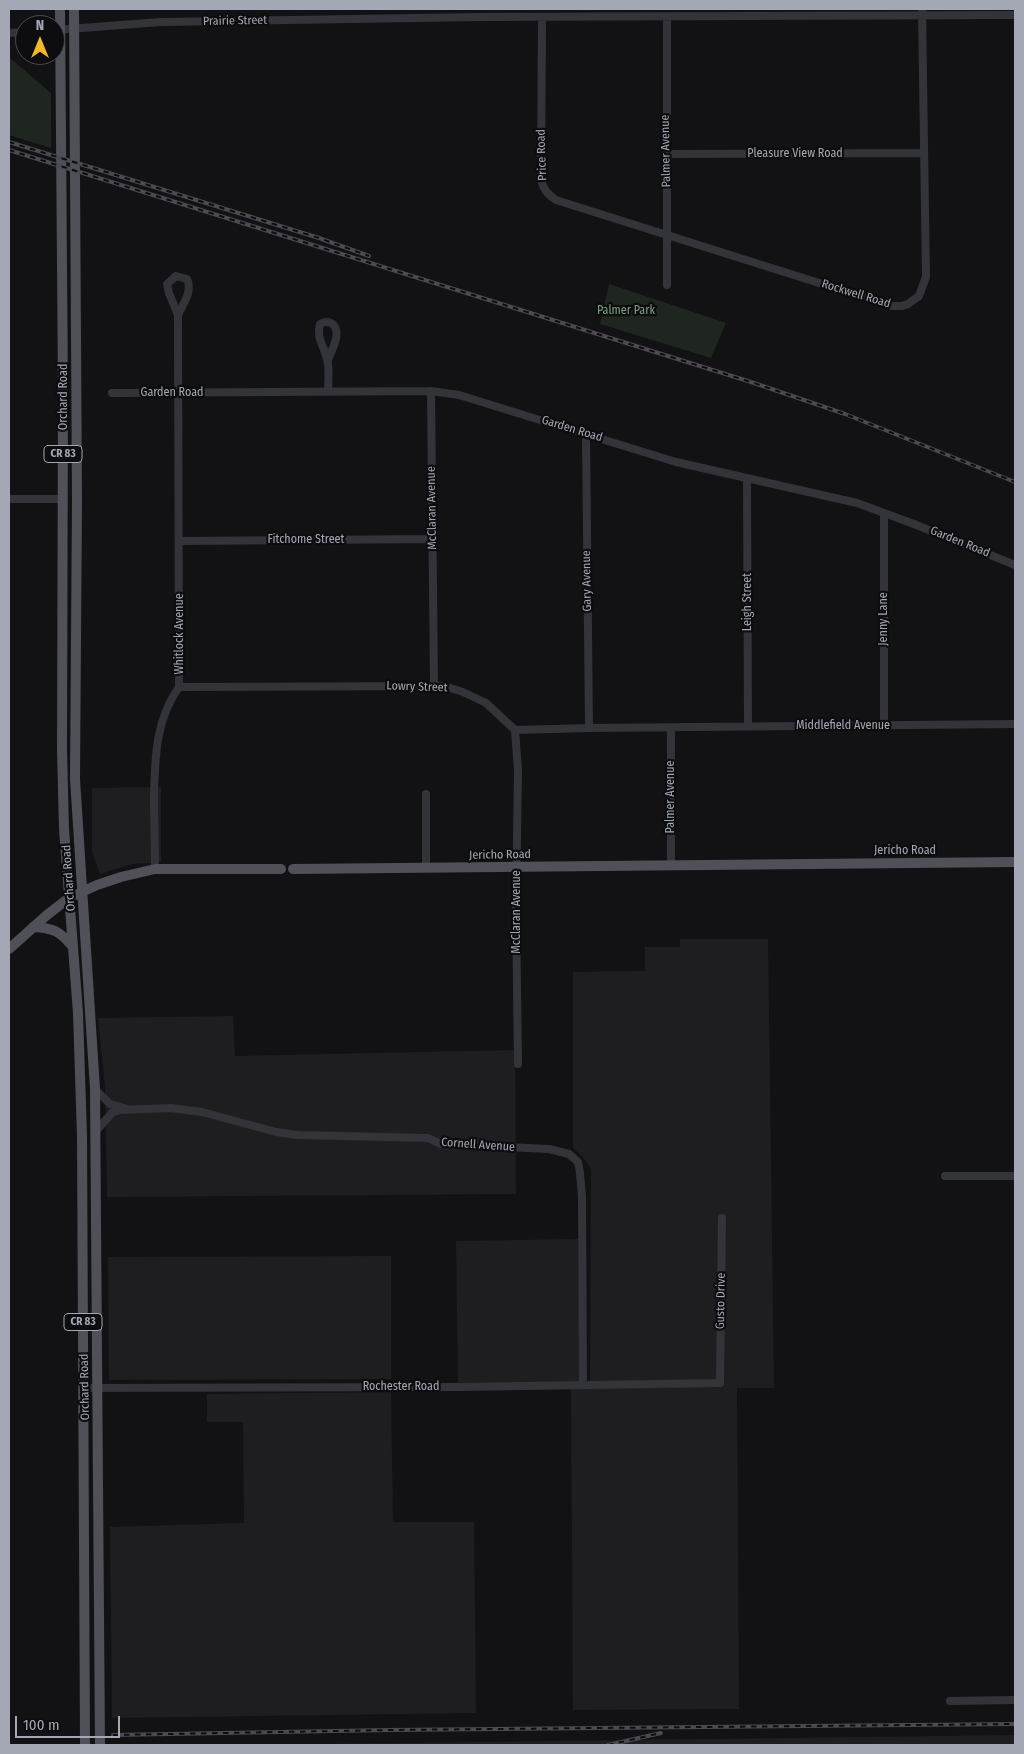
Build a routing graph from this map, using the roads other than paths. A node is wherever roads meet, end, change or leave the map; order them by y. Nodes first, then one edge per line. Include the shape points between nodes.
1 (74, 9) edge
2 (922, 12) edge
3 (480, 13) edge
4 (1015, 15) edge
5 (666, 17) junction
6 (542, 18) junction
7 (74, 28) junction
8 (65, 29) edge
9 (58, 65) edge
10 (924, 153) junction
11 (667, 154) junction
12 (667, 234) junction
13 (667, 285) dead end
14 (178, 314) dead end
15 (328, 360) dead end
16 (431, 391) junction
17 (328, 392) junction
18 (112, 393) dead end
19 (178, 393) junction
20 (586, 434) junction
21 (747, 478) junction
22 (9, 499) edge
23 (63, 499) junction
24 (884, 513) junction
25 (432, 539) junction
26 (180, 541) junction
27 (1015, 565) edge
28 (434, 686) junction
29 (179, 687) junction
30 (1015, 724) edge
31 (884, 725) junction
32 (748, 726) junction
33 (589, 728) junction
34 (671, 728) junction
35 (516, 730) junction
36 (426, 794) dead end
37 (1015, 862) edge
38 (671, 865) junction
39 (516, 867) junction
40 (155, 868) junction
41 (426, 868) junction
42 (281, 869) joint
43 (293, 869) joint
44 (82, 892) junction
45 (69, 898) junction
46 (33, 927) junction
47 (72, 946) junction
48 (9, 949) edge
49 (518, 1064) dead end
50 (96, 1089) junction
51 (126, 1108) junction
52 (96, 1131) junction
53 (946, 1176) dead end
54 (1015, 1176) edge
55 (722, 1218) dead end
56 (720, 1383) joint
57 (582, 1385) junction
58 (83, 1388) junction
59 (98, 1388) junction
60 (1015, 1700) edge
61 (950, 1701) dead end
62 (85, 1745) edge
63 (100, 1745) edge

1 - 7 main road, Orchard Road / CR 83
2 - 4 street, Prairie Street
2 - 5 street, Prairie Street
2 - 10 street, Rockwell Road
3 - 6 street, Prairie Street
3 - 7 street, Prairie Street via 161,22
5 - 6 street, Prairie Street
5 - 11 street, Palmer Avenue
6 - 12 street, Price Road via 541,176 546,192 556,200
7 - 8 street, Prairie Street
7 - 44 main road, Orchard Road / CR 83 via 75,770
9 - 23 main road, Orchard Road / CR 83
10 - 11 street, Pleasure View Road
10 - 12 street, Rockwell Road via 926,276 919,296 902,306 892,306
11 - 12 street, Palmer Avenue
12 - 13 street, Palmer Avenue
14 - 19 street, Whitlock Avenue
15 - 17 street
16 - 17 street, Garden Road
16 - 20 street, Garden Road via 459,395
16 - 25 street, McClaran Avenue
17 - 19 street, Garden Road
18 - 19 street, Garden Road
19 - 26 street, Whitlock Avenue
20 - 21 street, Garden Road via 676,462
20 - 33 street, Gary Avenue
21 - 24 street, Garden Road via 857,503
21 - 32 street, Leigh Street
22 - 23 street
23 - 45 main road, Orchard Road / CR 83 via 62,750
24 - 27 street, Garden Road
24 - 31 street, Jenny Lane
25 - 26 street, Fitchome Street
25 - 28 street, McClaran Avenue
26 - 29 street, Whitlock Avenue
28 - 29 street, Lowry Street
28 - 35 street, Lowry Street via 463,692 486,703
29 - 40 street, Whitlock Avenue via 163,717 156,745
30 - 31 street, Middlefield Avenue
31 - 32 street, Middlefield Avenue
32 - 34 street, Middlefield Avenue
33 - 34 street
33 - 35 street
34 - 38 street, Palmer Avenue
35 - 39 street, McClaran Avenue
36 - 41 street
37 - 38 main road, Jericho Road
38 - 39 main road, Jericho Road
39 - 41 main road, Jericho Road
39 - 49 street, McClaran Avenue
40 - 42 main road, Jericho Road
40 - 44 main road, Jericho Road via 121,876
41 - 43 main road, Jericho Road
42 - 43 street, Jericho Road
44 - 45 main road, Jericho Road
44 - 50 main road, Orchard Road / CR 83
45 - 46 main road, Jericho Road
45 - 47 main road, Orchard Road / CR 83
46 - 47 main road via 54,930
46 - 48 main road, Jericho Road
47 - 58 main road, Orchard Road / CR 83 via 82,1136
50 - 51 street, Cornell Avenue via 110,1104
50 - 52 main road, Orchard Road / CR 83
51 - 52 street via 112,1113
51 - 57 street, Cornell Avenue via 202,1112 298,1135 428,1138 441,1144 549,1149 569,1154 578,1162 582,1197
52 - 59 main road, Orchard Road / CR 83
53 - 54 street
55 - 56 street, Gusto Drive
56 - 57 street, Rochester Road
57 - 59 street, Rochester Road
58 - 59 street, Rochester Road
58 - 62 main road, Orchard Road / CR 83
59 - 63 main road, Orchard Road / CR 83
60 - 61 street

